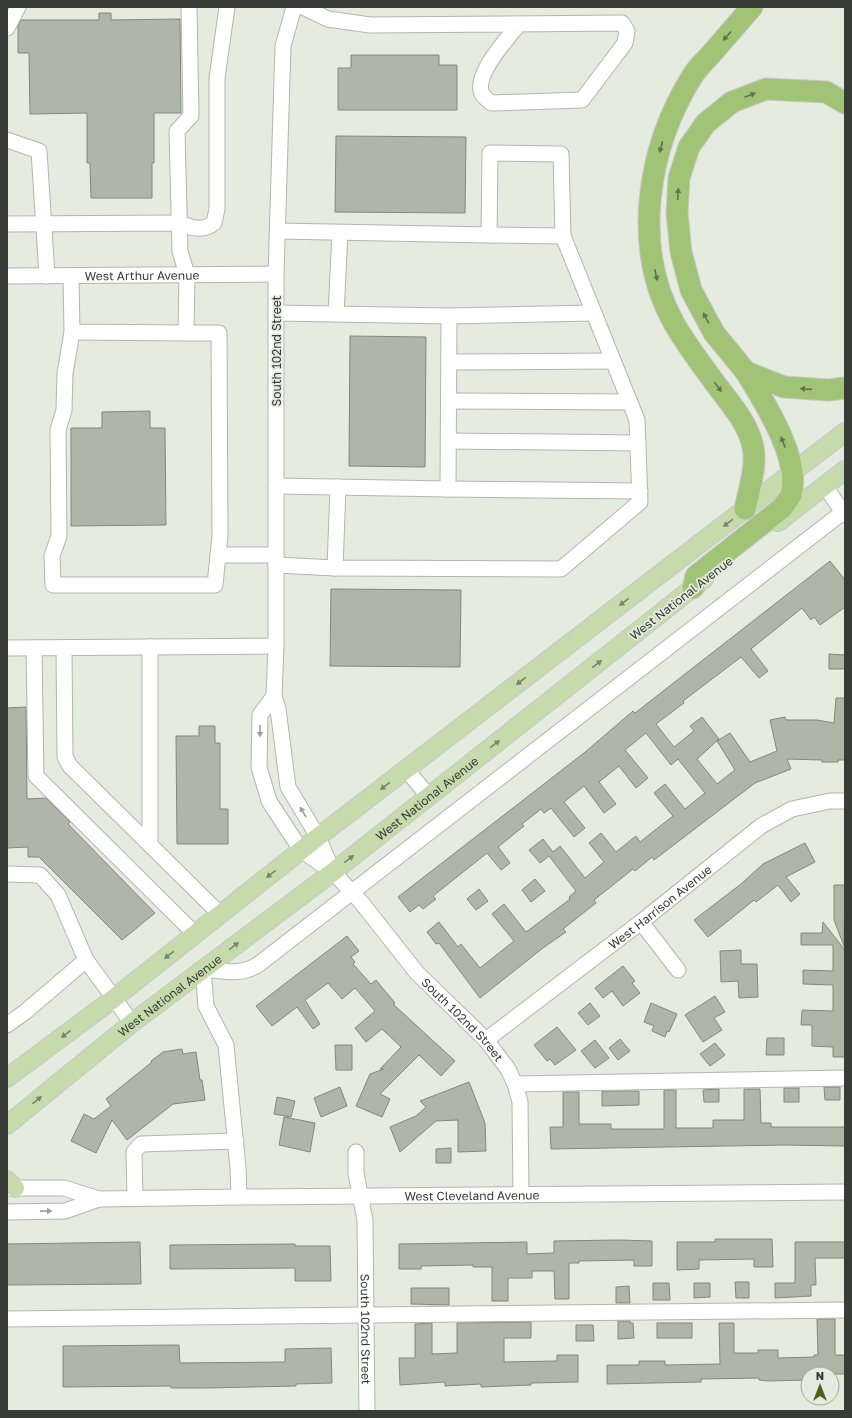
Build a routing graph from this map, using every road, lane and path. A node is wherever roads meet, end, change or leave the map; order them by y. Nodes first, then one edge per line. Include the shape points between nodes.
1 (18, 7) edge
2 (189, 7) edge
3 (226, 7) edge
4 (294, 7) edge
5 (303, 7) edge
6 (752, 7) edge
7 (519, 24) junction
8 (7, 28) edge
9 (845, 103) edge
10 (7, 140) edge
11 (179, 223) junction
12 (7, 224) edge
13 (44, 225) junction
14 (278, 231) junction
15 (340, 232) junction
16 (489, 235) junction
17 (563, 236) junction
18 (276, 274) junction
19 (187, 275) junction
20 (7, 276) edge
21 (47, 276) junction
22 (71, 276) junction
23 (276, 313) junction
24 (594, 313) junction
25 (336, 314) junction
26 (449, 316) junction
27 (72, 332) junction
28 (186, 333) junction
29 (613, 361) junction
30 (449, 362) junction
31 (746, 372) junction
32 (845, 388) edge
33 (449, 401) junction
34 (630, 402) junction
35 (845, 432) edge
36 (449, 441) junction
37 (638, 443) junction
38 (845, 470) edge
39 (792, 473) junction
40 (824, 485) junction
41 (276, 486) junction
42 (338, 487) junction
43 (448, 489) junction
44 (640, 491) junction
45 (745, 509) junction
46 (844, 513) edge
47 (218, 555) junction
48 (276, 560) junction
49 (336, 568) junction
50 (693, 588) junction
51 (276, 646) junction
52 (150, 647) junction
53 (7, 648) edge
54 (34, 648) junction
55 (64, 648) junction
56 (274, 696) junction
57 (406, 769) junction
58 (428, 797) junction
59 (845, 801) edge
60 (318, 837) junction
61 (150, 845) junction
62 (301, 850) junction
63 (334, 872) junction
64 (7, 874) edge
65 (352, 892) junction
66 (220, 914) junction
67 (641, 922) junction
68 (195, 934) junction
69 (86, 960) junction
70 (203, 969) junction
71 (678, 970) dead end
72 (113, 999) junction
73 (132, 1023) junction
74 (7, 1025) edge
75 (486, 1040) junction
76 (7, 1078) edge
77 (845, 1078) edge
78 (515, 1084) junction
79 (7, 1125) edge
80 (236, 1141) junction
81 (356, 1152) dead end
82 (10, 1185) edge
83 (845, 1192) edge
84 (520, 1195) junction
85 (239, 1196) junction
86 (361, 1196) junction
87 (135, 1198) junction
88 (99, 1199) junction
89 (7, 1212) edge
90 (845, 1310) edge
91 (365, 1315) junction
92 (7, 1319) edge
93 (367, 1411) edge

1 - 8 street
2 - 11 street via 191,116 177,131
3 - 11 street via 218,78 217,209 214,223 206,228 195,228
4 - 14 street, South 102nd Street via 283,46
5 - 7 street via 328,19 370,25
6 -> 45 highway via 693,74 667,125 656,165 648,215 650,250 658,286 675,324 743,421 753,447 753,469
7 - 7 street via 622,23 627,31 625,43 582,100 491,102 482,94 480,82 486,68
31 -> 9 highway via 714,333 691,290 681,252 677,213 679,178 689,148 706,123 732,102 766,89 826,92
10 - 13 street via 39,151
11 - 13 street
11 - 19 street via 180,251
12 - 13 street
13 - 21 street
14 - 15 street
14 - 18 street, South 102nd Street
15 - 16 street
15 - 25 street
16 - 17 street
16 - 17 street via 490,153 506,153 561,154
17 - 24 street
18 - 19 street, West Arthur Avenue
18 - 23 street, South 102nd Street
19 - 22 street, West Arthur Avenue
19 - 28 street
20 - 21 street, West Arthur Avenue
21 - 22 street, West Arthur Avenue
22 - 27 street
23 - 25 street
23 - 41 street, South 102nd Street
24 - 26 street
24 - 29 street
25 - 26 street
26 - 30 street
27 - 28 street
27 - 47 street via 65,374 64,410 58,430 60,536 52,556 53,585 216,585
28 - 47 street via 219,333
29 - 30 street
29 - 34 street
30 - 33 street
32 -> 31 highway via 828,390 784,387
39 -> 31 highway via 785,445
33 - 34 street
33 - 36 street
34 - 37 street via 637,420
35 - 39 main road
36 - 37 street
36 - 43 street
37 - 44 street
38 - 40 main road, West National Avenue
39 - 45 main road
39 - 50 highway via 790,497 782,508 696,576
40 - 46 street
40 - 50 main road, West National Avenue
41 - 42 street
41 - 48 street, South 102nd Street
42 - 43 street
42 - 49 street
43 - 44 street
44 - 49 street via 640,502 561,569
45 -> 57 main road
46 - 65 street
47 - 48 street
48 - 49 street
48 - 51 street, South 102nd Street
58 -> 50 main road, West National Avenue
51 - 52 street
51 - 56 street, South 102nd Street
52 - 55 street
52 - 61 street
53 - 54 street
54 - 55 street
54 - 68 street via 36,776
55 - 61 street via 65,757 70,766
60 -> 56 street, South 102nd Street via 288,787
56 -> 62 street, South 102nd Street via 260,714 259,767 269,801
57 - 58 street
57 -> 60 main road
63 -> 58 main road, West National Avenue
59 - 67 street, West Harrison Avenue via 830,800 792,809 761,826
60 - 62 main road
60 - 63 street, South 102nd Street
61 - 66 street
62 - 63 street, South 102nd Street
62 -> 66 main road
63 - 65 street, South 102nd Street
70 -> 63 main road, West National Avenue
64 - 69 street via 40,874 58,895
65 - 70 street via 251,970 238,972
65 - 75 street, South 102nd Street via 417,973
66 - 68 main road
67 - 71 street
67 - 75 street, West Harrison Avenue
68 -> 72 main road
69 - 72 street
69 - 74 street
70 - 73 main road, West National Avenue
70 - 80 street via 206,1006 226,1045
72 - 73 street
72 -> 76 main road
79 -> 73 main road, West National Avenue
75 - 78 street, South 102nd Street via 508,1069
77 - 78 street
78 - 84 street, South 102nd Street via 521,1119
80 - 85 street
80 - 87 street via 141,1144 134,1152
81 - 86 street, South 102nd Street via 356,1173
82 - 88 street, West Cleveland Avenue via 64,1188
83 - 84 street, West Cleveland Avenue
84 - 86 street, West Cleveland Avenue
85 - 86 street, West Cleveland Avenue
85 - 87 street, West Cleveland Avenue
86 - 91 street, South 102nd Street via 365,1220
87 - 88 street, West Cleveland Avenue
89 -> 88 street, West Cleveland Avenue via 65,1211
90 - 91 street
91 - 92 street
91 - 93 street, South 102nd Street

